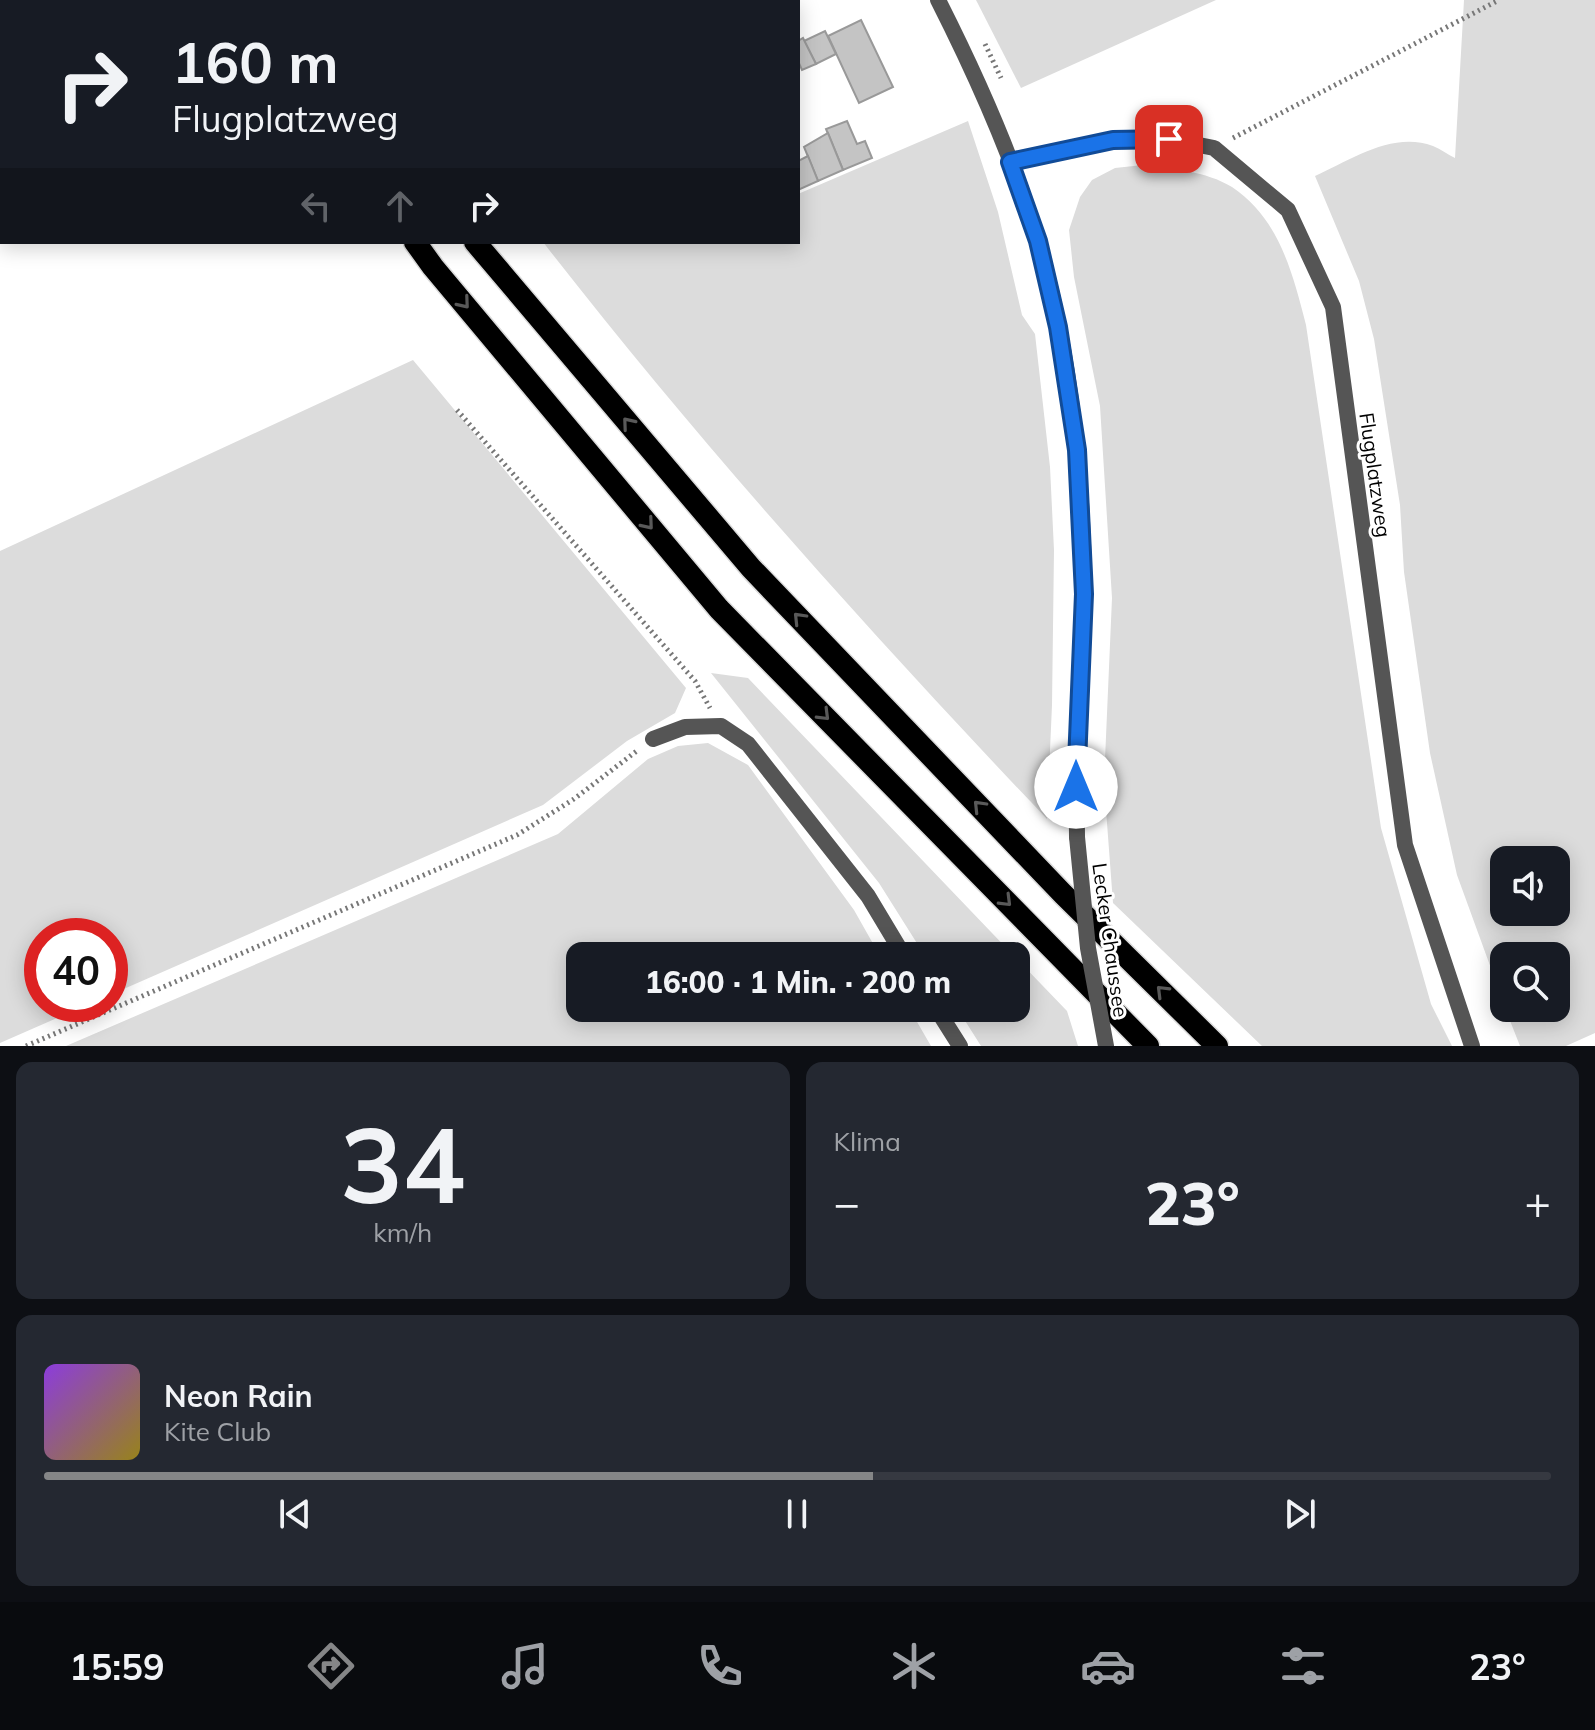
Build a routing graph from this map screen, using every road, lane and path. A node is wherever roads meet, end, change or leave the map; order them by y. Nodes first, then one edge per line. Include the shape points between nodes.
1 (938, 0) edge
2 (1499, 0) edge
3 (1214, 148) junction
4 (1010, 162) junction
5 (416, 244) edge
6 (477, 244) edge
7 (457, 410) dead end
8 (721, 726) junction
9 (653, 739) joint
10 (896, 942) edge
11 (945, 1022) edge
12 (26, 1046) edge
13 (960, 1046) edge
14 (1106, 1046) edge
15 (1148, 1046) edge
16 (1217, 1046) edge
17 (1472, 1046) edge

1 - 4 street, Lecker Chaussee
2 - 3 path
3 - 4 street, Flugplatzweg via 1169,139 1113,140
3 - 17 street, Flugplatzweg via 1288,210 1333,307 1405,845
4 - 14 street, Lecker Chaussee, bridge via 1042,256 1077,450 1084,594 1077,837 1088,948
5 -> 15 highway via 719,609
16 -> 6 highway via 1063,894 751,568
7 - 8 path via 695,681
8 - 9 street via 685,727
8 - 10 street via 748,744 868,896
9 - 12 path via 517,835
11 - 13 street

